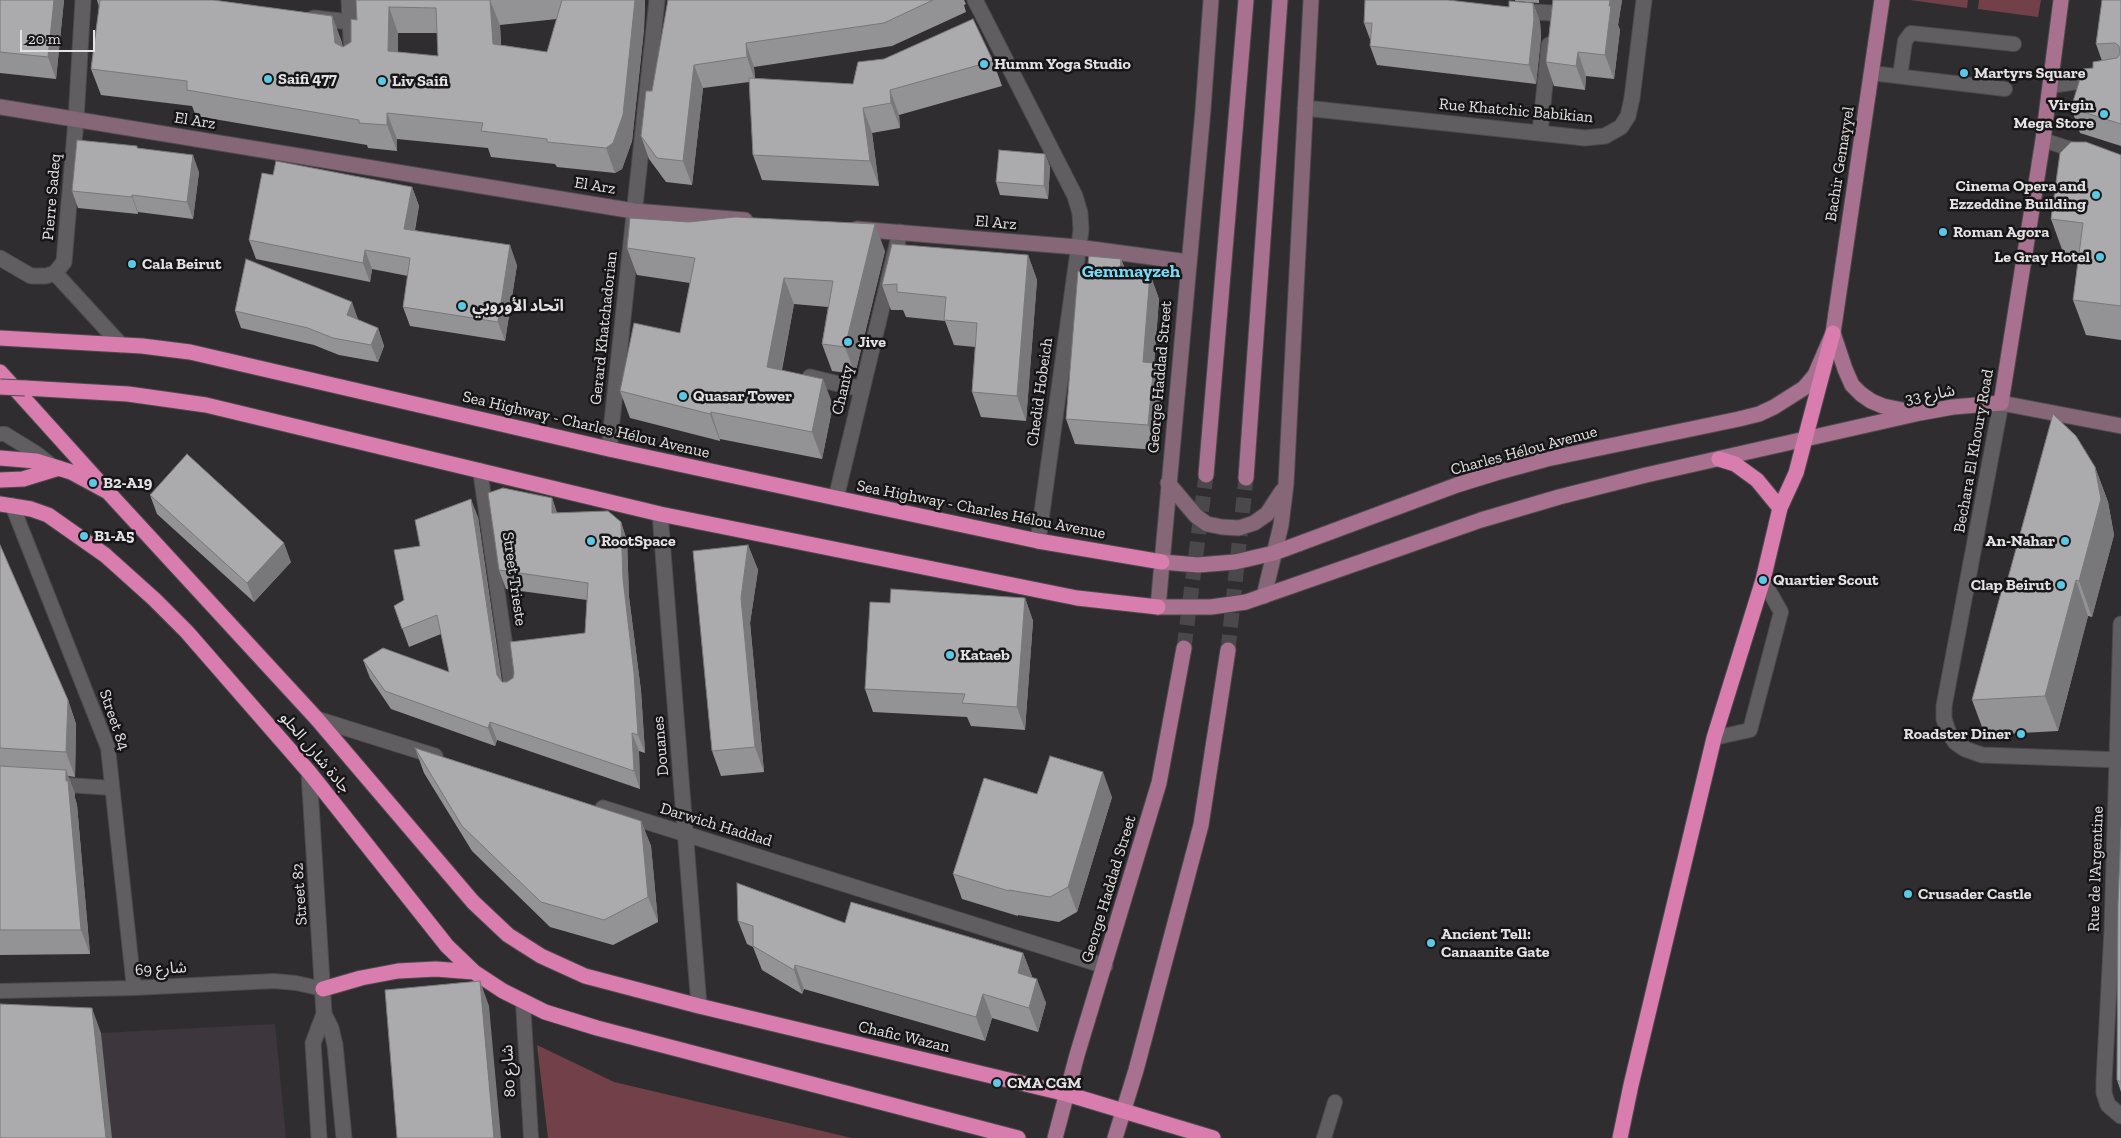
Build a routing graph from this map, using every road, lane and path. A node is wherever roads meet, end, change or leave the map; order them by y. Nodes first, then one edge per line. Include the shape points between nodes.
1 (83, 0) edge
2 (349, 0) edge
3 (657, 0) edge
4 (975, 0) edge
5 (1211, 0) edge
6 (1246, 0) edge
7 (1280, 0) edge
8 (1311, 0) edge
9 (1644, 0) edge
10 (1882, 0) edge
11 (2060, 0) edge
12 (1553, 6) edge
13 (1503, 10) edge
14 (983, 15) junction
15 (1589, 15) edge
16 (301, 17) edge
17 (350, 22) junction
18 (965, 23) edge
19 (2014, 44) dead end
20 (352, 63) edge
21 (1871, 73) junction
22 (1900, 76) junction
23 (2121, 76) edge
24 (2050, 86) junction
25 (2005, 89) dead end
26 (0, 107) edge
27 (1305, 108) junction
28 (76, 120) junction
29 (1540, 133) junction
30 (2042, 140) junction
31 (2095, 156) edge
32 (634, 210) junction
33 (762, 221) edge
34 (841, 228) edge
35 (900, 232) junction
36 (1077, 247) junction
37 (0, 258) edge
38 (1188, 262) junction
39 (55, 273) junction
40 (1833, 333) junction
41 (0, 338) edge
42 (121, 345) junction
43 (0, 372) edge
44 (810, 377) edge
45 (0, 387) edge
46 (862, 387) junction
47 (2001, 403) junction
48 (1920, 413) junction
49 (2121, 426) edge
50 (0, 434) edge
51 (1806, 440) junction
52 (67, 446) junction
53 (609, 449) junction
54 (0, 458) edge
55 (1719, 459) junction
56 (56, 468) junction
57 (480, 470) junction
58 (1206, 475) tunnel mouth
59 (1246, 478) tunnel mouth
60 (0, 480) edge
61 (1168, 483) junction
62 (1286, 484) junction
63 (108, 492) junction
64 (836, 498) junction
65 (6, 505) edge
66 (1780, 508) junction
67 (660, 514) junction
68 (1038, 541) junction
69 (1274, 553) junction
70 (1162, 562) junction
71 (1763, 580) junction
72 (1264, 596) junction
73 (1158, 608) junction
74 (2121, 624) edge
75 (1184, 648) tunnel mouth
76 (1228, 650) tunnel mouth
77 (512, 692) edge
78 (317, 719) junction
79 (1714, 738) junction
80 (2119, 760) edge
81 (449, 761) edge
82 (309, 772) junction
83 (38, 783) edge
84 (112, 788) junction
85 (591, 805) edge
86 (686, 834) junction
87 (2116, 930) edge
88 (1105, 966) junction
89 (474, 972) junction
90 (585, 976) joint
91 (134, 988) junction
92 (323, 989) junction
93 (0, 991) edge
94 (523, 1002) junction
95 (698, 1006) junction
96 (324, 1014) junction
97 (1067, 1094) junction
98 (1335, 1102) dead end
99 (1124, 1110) junction
100 (2118, 1114) edge
101 (319, 1138) edge
102 (344, 1138) edge
103 (531, 1138) edge
104 (1018, 1138) edge
105 (1055, 1138) edge
106 (1115, 1138) edge
107 (1213, 1138) edge
108 (1324, 1138) edge
109 (1620, 1138) edge

1 - 28 street, Pierre Sadeq
2 - 17 street
3 - 32 street, Gerard Khatchadorian
4 - 14 street, Chedid Hobeich
5 - 38 main road, George Haddad Street
6 - 58 main road
7 - 59 main road
8 - 27 main road
9 - 29 street, Rue Khatchic Babikian via 1628,116 1605,136
10 - 21 main road, Bachir Gemayyel
11 - 24 main road, Bechara El Khoury Road
12 - 13 street
12 - 15 street
12 - 29 street
14 - 18 street
14 - 36 street, Chedid Hobeich via 1075,196 1080,213
16 - 17 street
17 - 20 street
19 - 22 lane via 1911,33 1905,40
21 - 22 lane
21 - 40 main road, Bachir Gemayyel
22 - 25 lane
23 - 24 lane
24 - 30 main road, Bechara El Khoury Road
26 - 28 main road, El Arz
27 - 29 street, Rue Khatchic Babikian
27 - 62 main road
28 - 32 main road, El Arz
28 - 39 street, Pierre Sadeq via 66,254
30 - 31 lane
30 - 47 main road, Bechara El Khoury Road
32 - 33 main road, El Arz
32 - 53 street, Gerard Khatchadorian
34 - 35 main road, El Arz
35 - 36 main road, El Arz
35 - 46 street, Chanty
36 - 38 main road, El Arz
36 - 68 street, Chedid Hobeich
37 - 39 street via 31,276
38 - 61 main road, George Haddad Street
39 - 42 street
40 - 48 main road via 1845,369 1861,394 1870,402
40 - 51 highway
40 - 69 main road, Charles Hélou Avenue via 1815,375 1804,388 1759,414 1499,472
41 - 42 highway, Sea Highway - Charles Hélou Avenue
42 - 53 highway, Sea Highway - Charles Hélou Avenue via 213,357
43 - 52 highway
44 - 46 street
45 - 57 highway, bridge via 128,394 184,402 230,410
46 - 64 street, Chanty
47 - 48 main road, شارع 33
47 - 49 main road, شارع 33
47 - 80 street, Bechara El Khoury Road via 1944,706 1946,725 1955,742 1982,755
48 - 51 main road, شارع 33
50 - 56 lane via 5,434
51 - 55 main road
51 - 66 highway
52 - 56 highway
52 - 63 highway
53 - 64 highway, Sea Highway - Charles Hélou Avenue
54 - 56 highway, جادة شارل الحلو
55 - 66 highway via 1735,464 1757,480
55 - 72 main road via 1646,475 1481,520
56 - 60 highway via 23,479
56 - 63 highway, جادة شارل الحلو
57 - 67 highway
57 - 77 lane, Street Trieste
61 - 62 main road via 1196,516 1207,524 1222,528 1239,528 1254,523 1267,514
61 - 70 main road, George Haddad Street
62 - 69 main road
63 - 78 highway, جادة شارل الحلو
64 - 68 highway, Sea Highway - Charles Hélou Avenue
65 - 82 highway, جادة شارل الحلو via 48,516 84,538 119,567 187,632
65 - 84 lane, Street 84 via 108,748
66 - 71 highway
67 - 73 highway via 1077,598
67 - 86 street, Douanes
68 - 70 highway, Sea Highway - Charles Hélou Avenue
69 - 70 main road, Charles Hélou Avenue via 1235,562 1198,565
69 - 72 main road
70 - 73 main road, George Haddad Street
71 - 79 highway
71 - 79 lane via 1781,612 1750,730
72 - 73 main road via 1211,607
74 - 80 street, Rue de l'Argentine
75 - 88 main road, George Haddad Street via 1159,783
76 - 99 main road via 1201,825
78 - 81 street
78 - 90 highway, جادة شارل الحلو via 473,902 508,935 540,956
79 - 109 highway
80 - 87 street, Rue de l'Argentine
82 - 89 highway, جادة شارل الحلو via 447,946
82 - 92 street, Street 82
83 - 84 lane
84 - 91 lane, Street 84
85 - 86 street, Darwich Haddad
86 - 88 street, Darwich Haddad
86 - 95 street, Douanes
87 - 100 street, Rue de l'Argentine via 2104,1081 2106,1099
88 - 97 main road, George Haddad Street
89 - 92 highway via 398,971
89 - 94 highway, جادة شارل الحلو
90 - 95 highway, Chafic Wazan
91 - 92 lane, شارع 69 via 274,981
91 - 93 lane, شارع 69
92 - 96 street, Street 82
94 - 103 lane, شارع 80
94 - 104 highway, جادة شارل الحلو via 597,1028
95 - 97 highway, Chafic Wazan
96 - 101 street, Street 82 via 313,1043
96 - 102 street, Street 82 via 335,1046
97 - 99 highway, Chafic Wazan
97 - 105 main road, George Haddad Street
98 - 108 lane
99 - 106 main road
99 - 107 highway, Chafic Wazan

